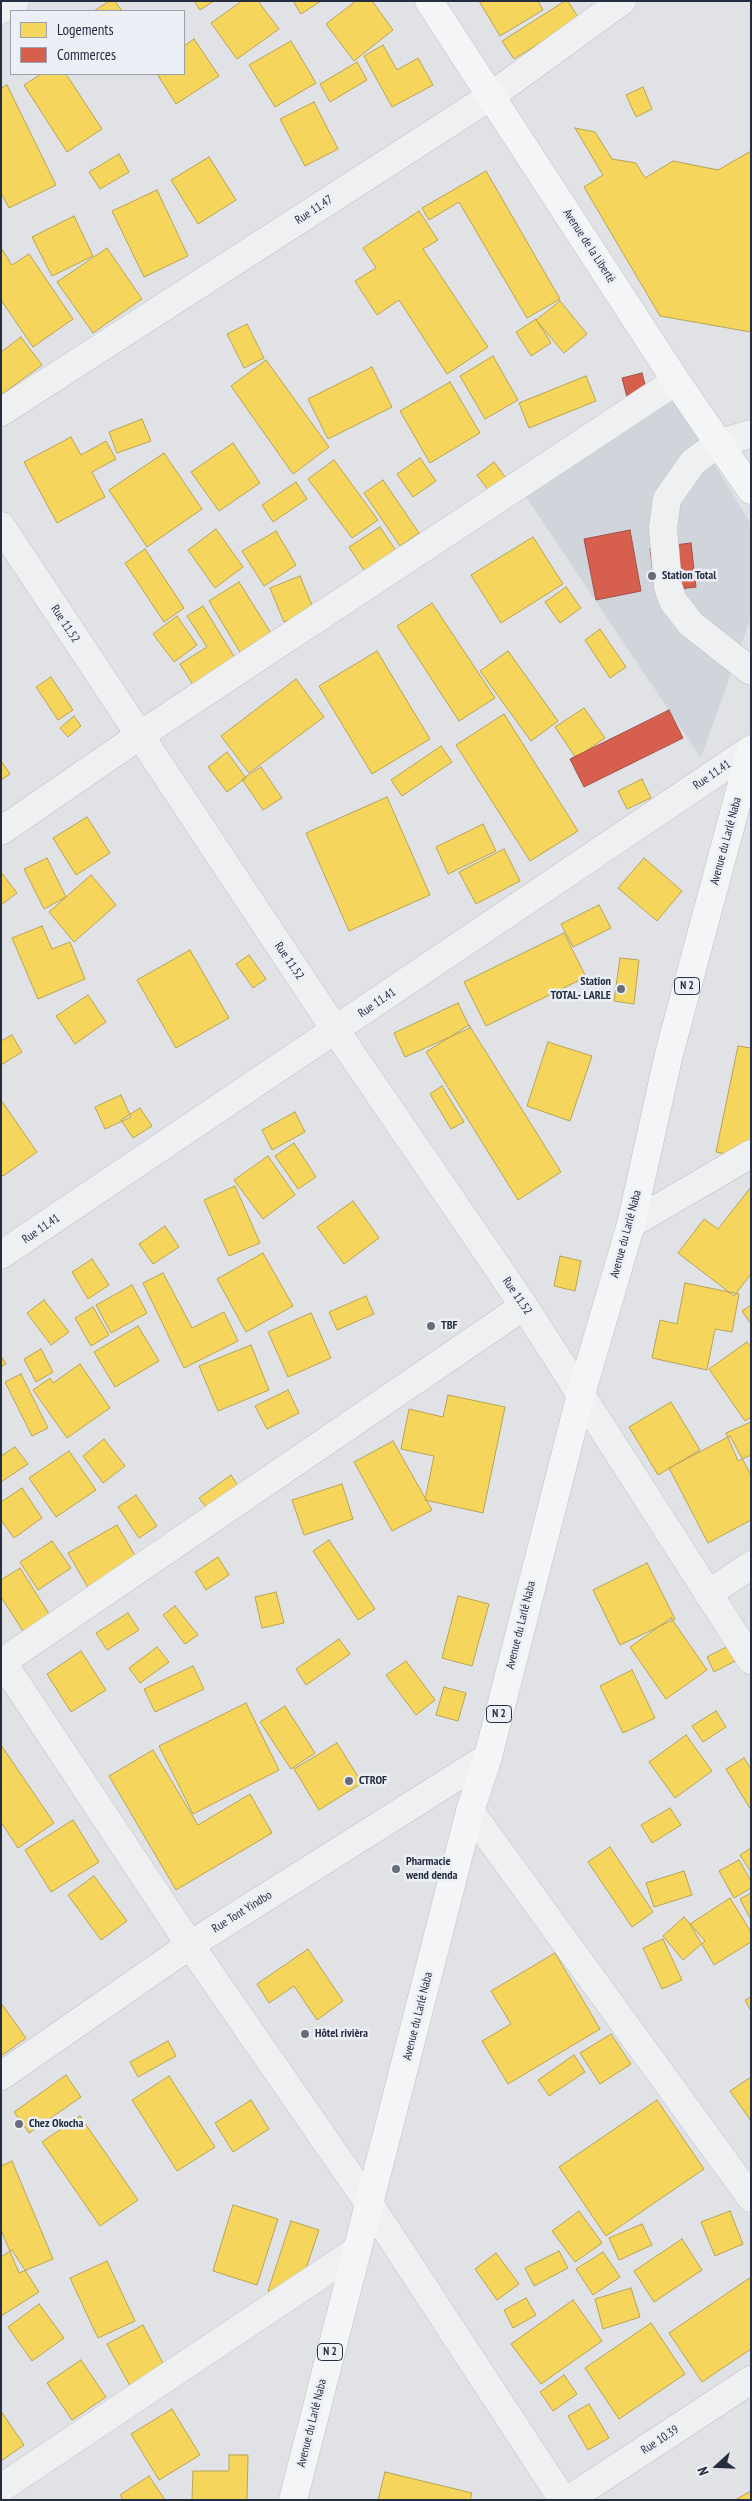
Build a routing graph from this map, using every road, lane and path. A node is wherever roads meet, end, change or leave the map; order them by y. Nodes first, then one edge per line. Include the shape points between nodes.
1 (15, 1) edge
2 (429, 1) edge
3 (622, 1) edge
4 (1, 10) edge
5 (491, 96) junction
6 (676, 381) junction
7 (1, 412) edge
8 (751, 434) edge
9 (719, 443) junction
10 (751, 490) edge
11 (1, 526) edge
12 (751, 671) edge
13 (139, 736) junction
14 (751, 750) edge
15 (1, 831) edge
16 (336, 1031) junction
17 (751, 1154) edge
18 (631, 1224) junction
19 (1, 1255) edge
20 (524, 1306) junction
21 (581, 1394) junction
22 (751, 1565) edge
23 (708, 1594) junction
24 (751, 1660) edge
25 (2, 1662) edge
26 (488, 1757) junction
27 (470, 1811) junction
28 (190, 1945) junction
29 (1, 2076) edge
30 (751, 2198) edge
31 (370, 2205) junction
32 (356, 2251) junction
33 (751, 2380) edge
34 (1, 2488) edge
35 (293, 2500) edge
36 (563, 2500) edge
37 (568, 2500) edge

1 - 4 street
2 - 5 main road, Avenue de la Liberté
3 - 5 street, Rue 11.47
5 - 6 main road, Avenue de la Liberté
5 - 7 street, Rue 11.47
6 - 9 main road, Avenue de la Liberté
6 - 13 street
8 - 9 street
9 - 10 main road, Avenue de la Liberté
9 - 12 street via 694,462 667,499 663,528 668,587 673,601 691,624
11 - 13 street, Rue 11.52
13 - 15 street
13 - 16 street, Rue 11.52
14 - 16 street, Rue 11.41
14 - 18 main road, Avenue du Larlé Naba / N 2 via 669,1054
16 - 19 street, Rue 11.41
16 - 20 street, Rue 11.52
17 - 18 street
18 - 21 main road, Avenue du Larlé Naba / N 2
20 - 21 street, Rue 11.52
20 - 25 street
21 - 23 street, Rue 11.52
21 - 26 main road, Avenue du Larlé Naba / N 2
22 - 23 street
23 - 24 street, Rue 11.52
25 - 28 street
26 - 27 main road, Avenue du Larlé Naba / N 2
26 - 28 street, Rue Tont Yindbo
27 - 30 street
27 - 31 main road, Avenue du Larlé Naba / N 2
28 - 29 street, Rue Tont Yindbo
28 - 31 street
31 - 32 main road, Avenue du Larlé Naba / N 2
31 - 36 street
32 - 34 street
32 - 35 main road, Avenue du Larlé Naba / N 2
33 - 37 street, Rue 10.39

